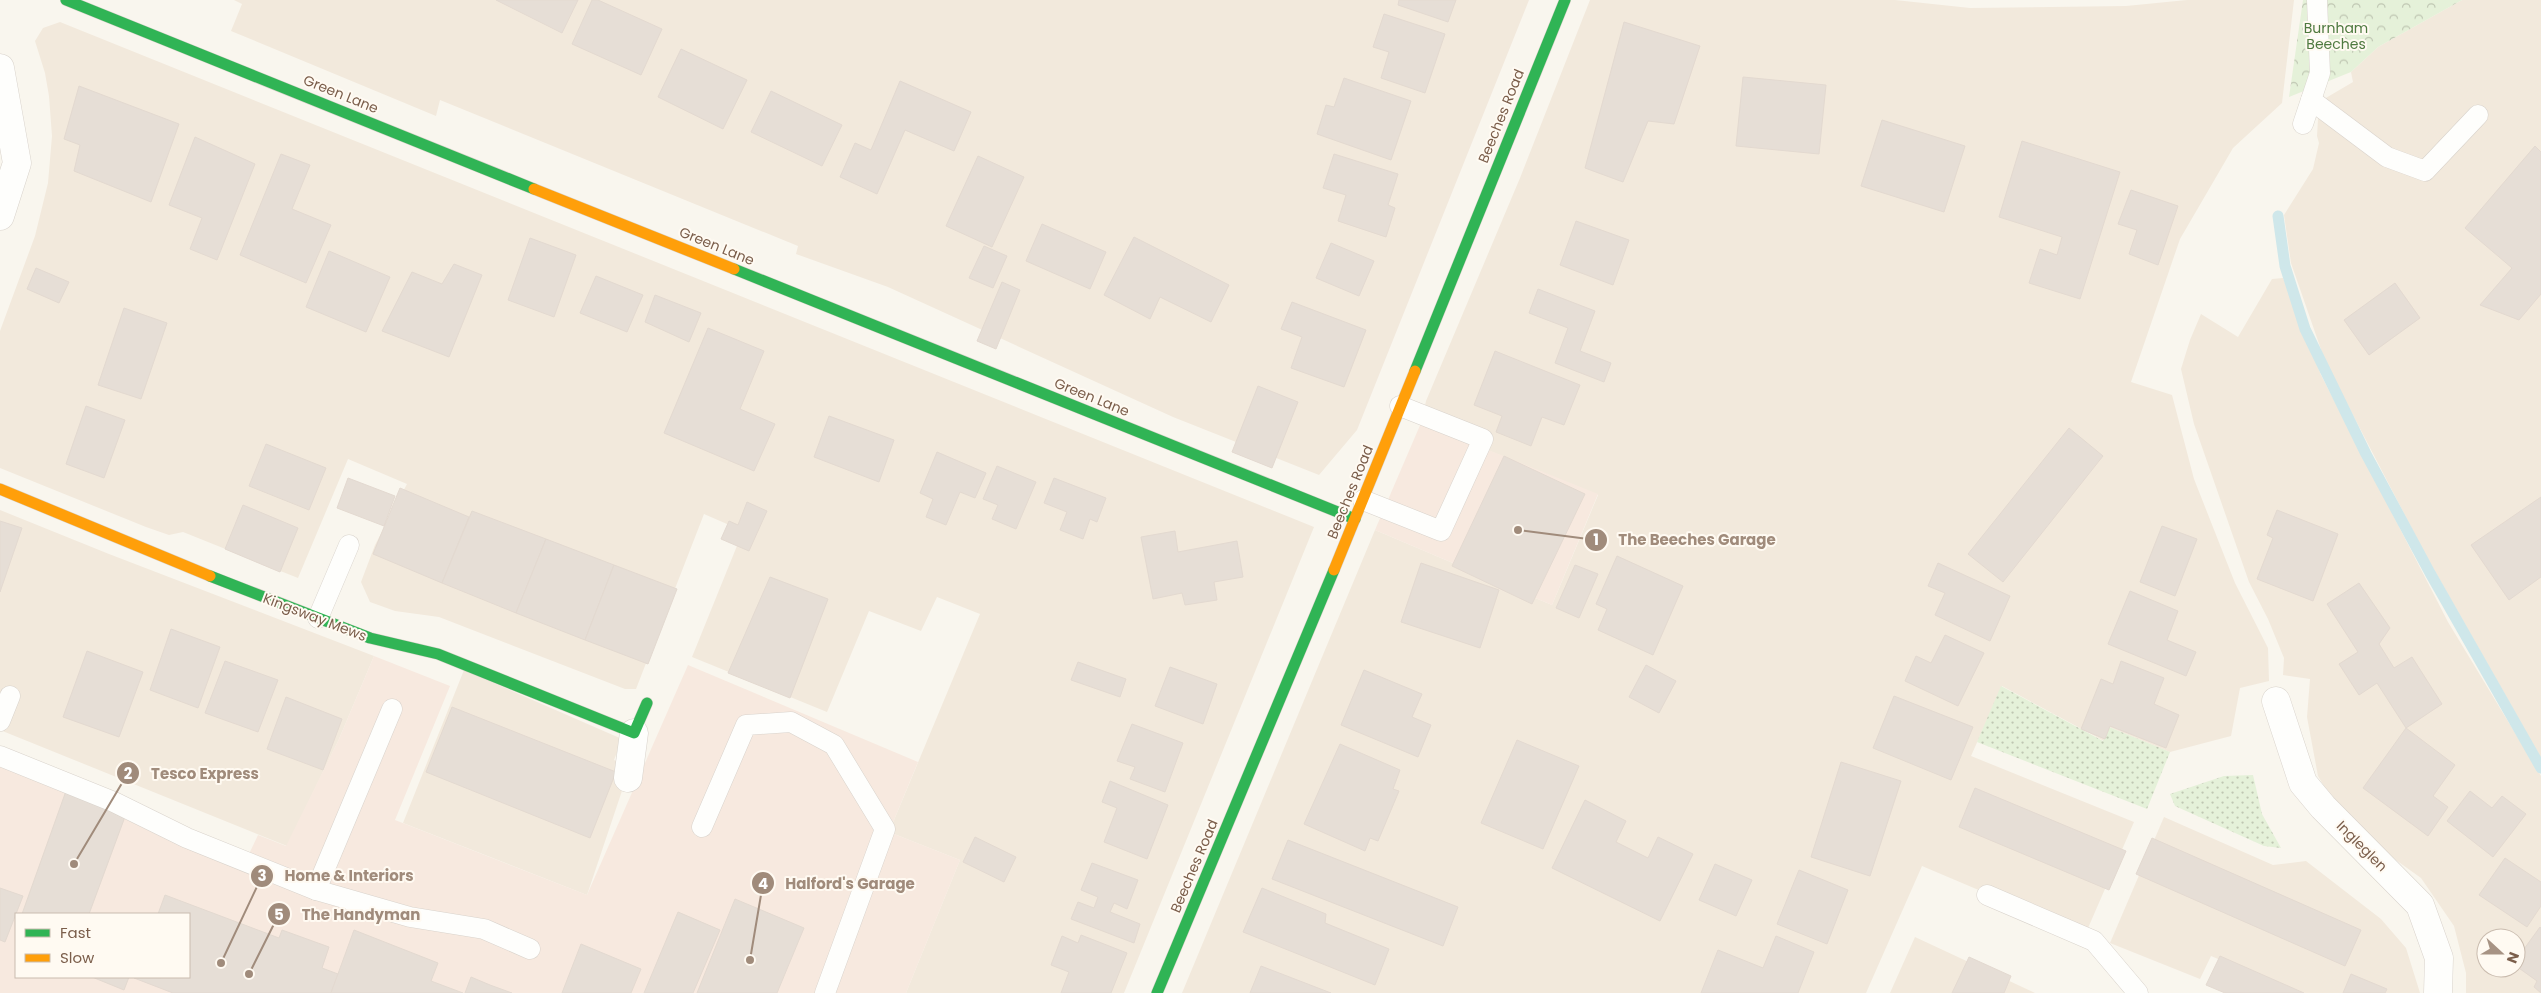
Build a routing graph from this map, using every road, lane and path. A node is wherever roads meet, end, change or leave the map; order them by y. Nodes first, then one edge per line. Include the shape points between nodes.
1 (66, 0) edge
2 (1564, 0) edge
3 (2318, 0) edge
4 (0, 68) edge
5 (2311, 100) junction
6 (2478, 115) dead end
7 (2303, 124) dead end
8 (0, 216) edge
9 (1400, 406) junction
10 (0, 489) edge
11 (1363, 500) junction
12 (1355, 519) junction
13 (349, 546) dead end
14 (318, 618) junction
15 (10, 696) dead end
16 (2276, 701) dead end
17 (647, 703) dead end
18 (392, 709) dead end
19 (0, 721) edge
20 (634, 733) junction
21 (0, 756) edge
22 (628, 778) dead end
23 (702, 827) dead end
24 (316, 890) junction
25 (1987, 895) dead end
26 (530, 949) dead end
27 (825, 993) edge
28 (1157, 993) edge
29 (2138, 993) edge
30 (2438, 993) edge

1 - 12 street, Green Lane
2 - 9 street, Beeches Road
3 - 5 lane via 2320,73
4 - 8 street via 17,163
5 - 6 lane via 2387,157 2425,171
5 - 7 lane
9 - 11 street, Beeches Road
9 - 11 lane via 1483,439 1441,531
10 - 14 street, Kingsway Mews
11 - 12 street, Beeches Road
12 - 28 street, Beeches Road
13 - 14 lane
14 - 20 street, Kingsway Mews via 370,638 438,654
15 - 19 lane
16 - 30 street, Ingleglen via 2303,784 2420,905 2439,958
17 - 20 street
18 - 24 lane
20 - 22 street
21 - 24 lane
23 - 27 lane via 746,725 791,722 834,745 885,829
24 - 26 lane via 410,917 484,929
25 - 29 lane via 2094,941

